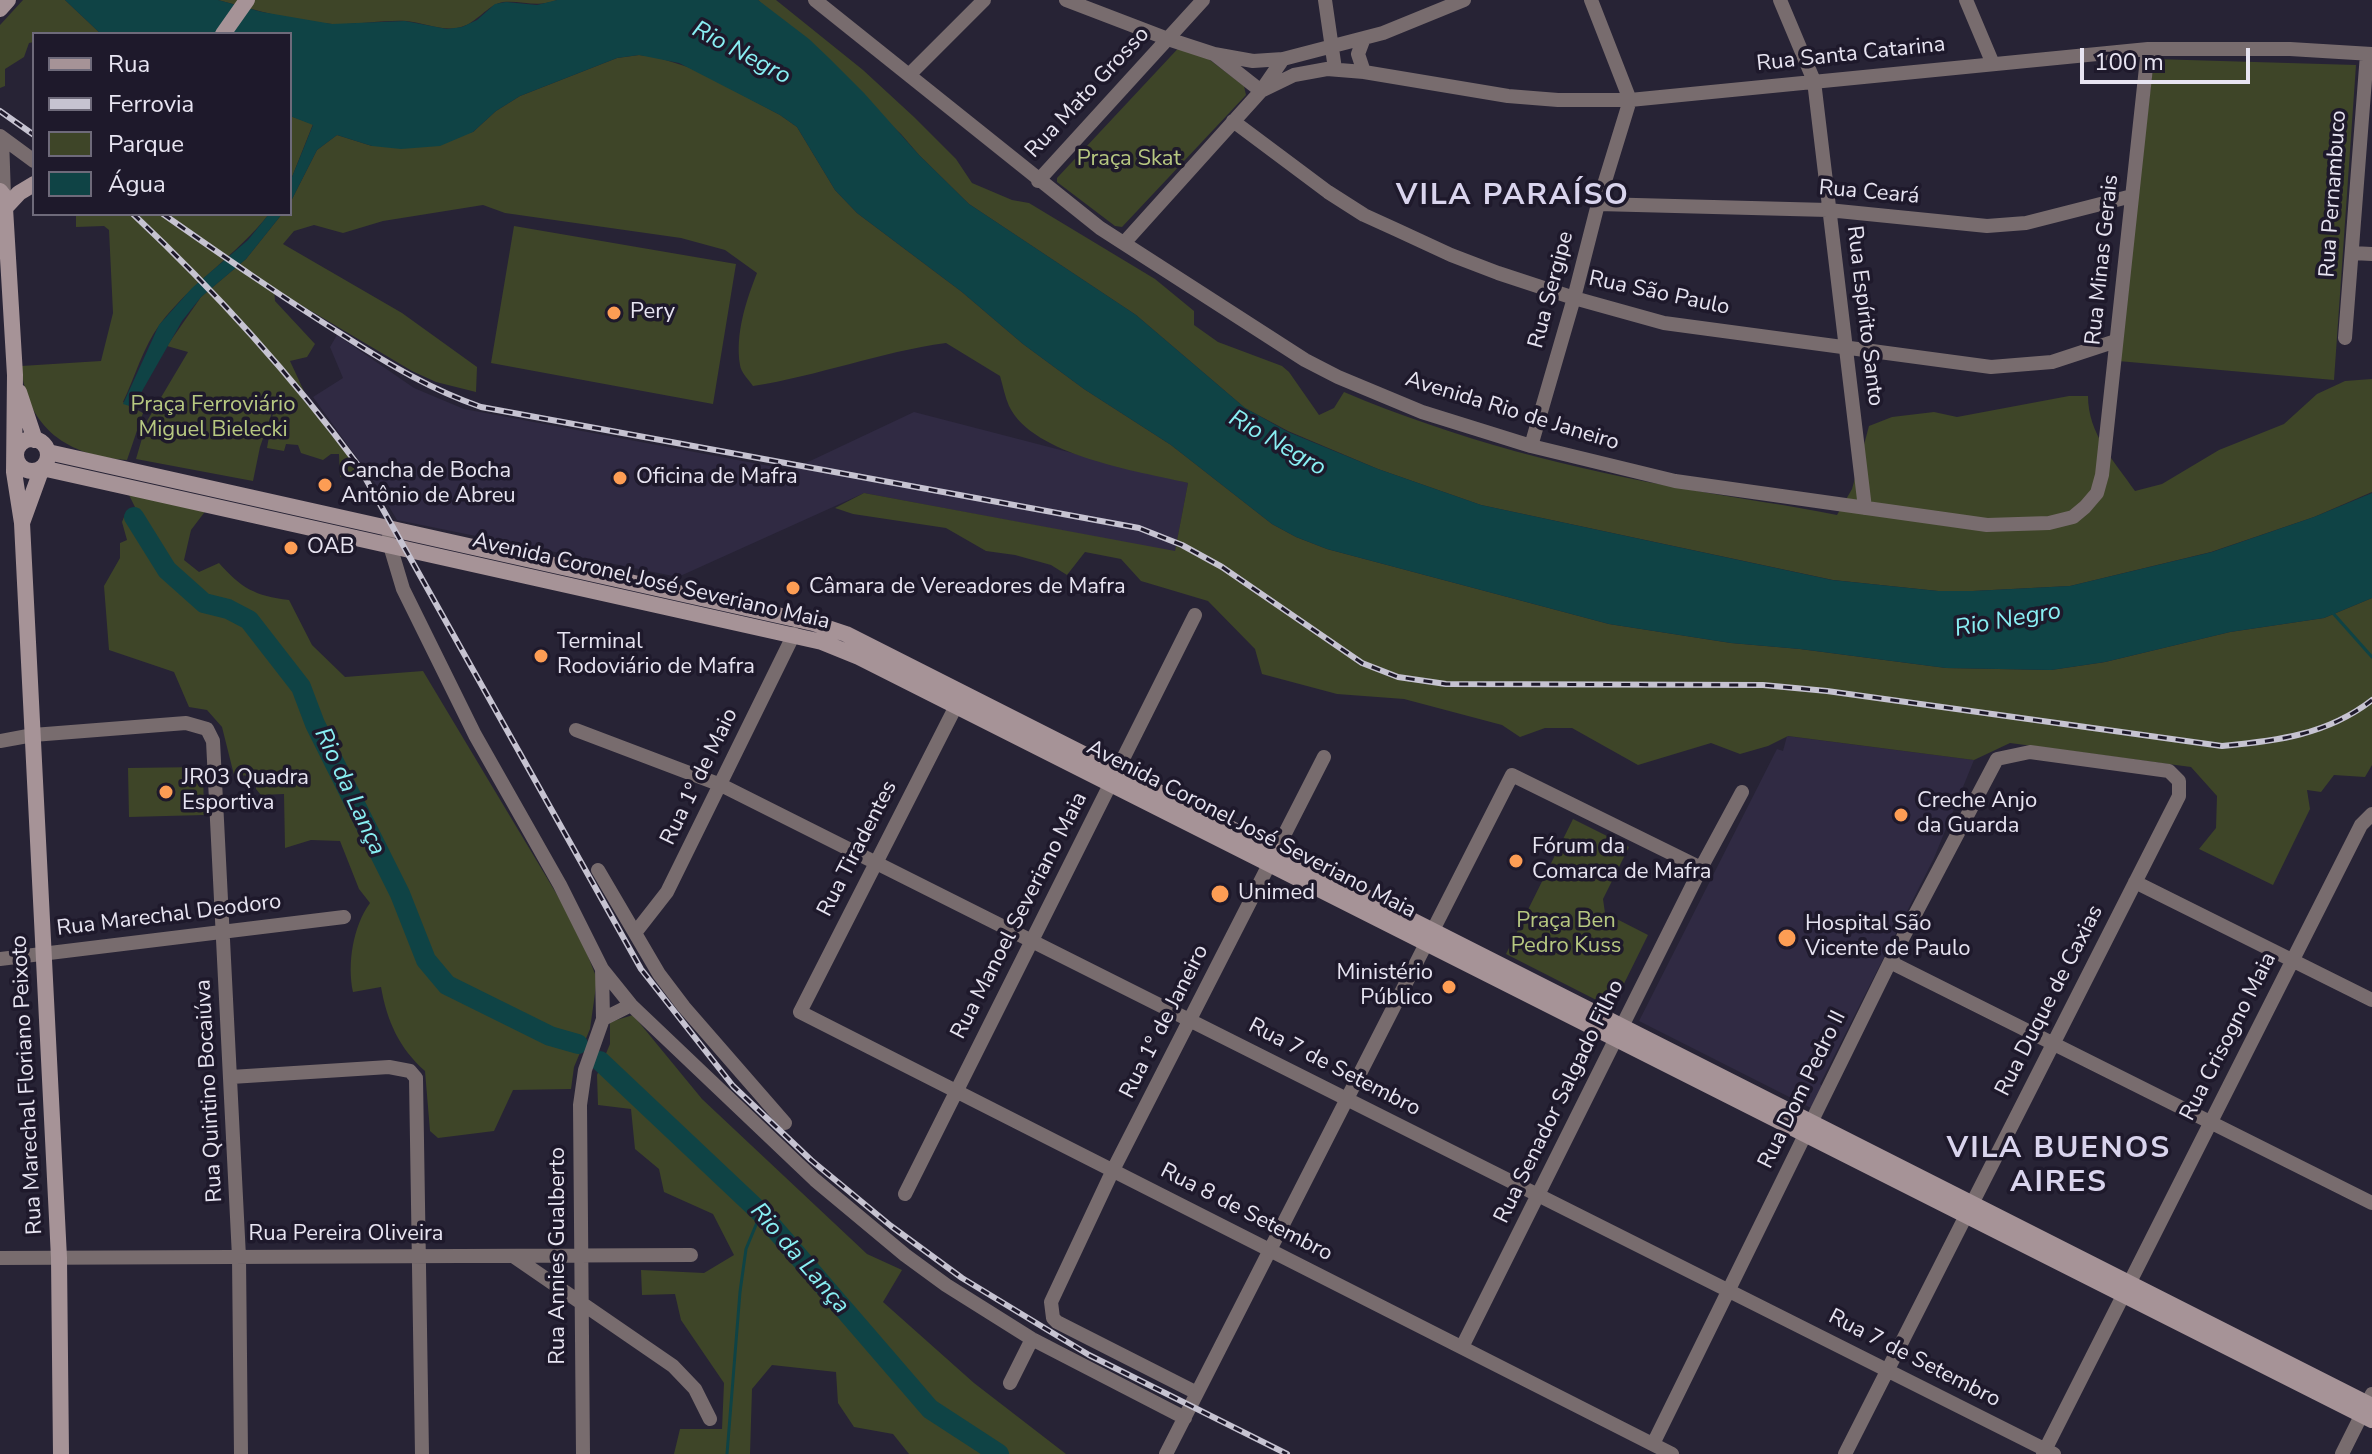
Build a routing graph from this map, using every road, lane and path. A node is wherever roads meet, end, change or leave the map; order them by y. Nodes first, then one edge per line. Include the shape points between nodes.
1 (8, 0) edge
2 (247, 0) edge
3 (815, 0) edge
4 (984, 0) edge
5 (1066, 0) edge
6 (1203, 0) edge
7 (1325, 0) edge
8 (1464, 0) edge
9 (1591, 0) edge
10 (1780, 0) edge
11 (1966, 0) edge
12 (0, 9) edge
13 (224, 32) edge
14 (1364, 38) junction
15 (1168, 39) junction
16 (1331, 45) junction
17 (2148, 49) junction
18 (1214, 54) junction
19 (2369, 54) edge
20 (1283, 59) junction
21 (1993, 64) junction
22 (1335, 69) junction
23 (1364, 72) junction
24 (909, 75) junction
25 (1814, 81) junction
26 (1261, 91) junction
27 (1630, 100) junction
28 (1233, 121) junction
29 (1, 137) edge
30 (32, 160) edge
31 (1038, 181) junction
32 (32, 185) edge
33 (2132, 196) junction
34 (2, 200) edge
35 (1598, 204) junction
36 (1828, 210) junction
37 (1124, 243) junction
38 (2352, 253) junction
39 (2372, 254) edge
40 (1574, 298) junction
41 (2345, 338) dead end
42 (2116, 341) junction
43 (1847, 348) junction
44 (7, 376) edge
45 (24, 433) junction
46 (1531, 446) junction
47 (68, 456) junction
48 (45, 460) junction
49 (17, 468) junction
50 (2102, 475) joint
51 (36, 486) junction
52 (18, 496) junction
53 (1865, 508) junction
54 (22, 523) junction
55 (388, 536) junction
56 (1195, 615) dead end
57 (794, 634) junction
58 (956, 706) junction
59 (582, 732) dead end
60 (33, 735) junction
61 (0, 741) edge
62 (1324, 757) dead end
63 (1997, 759) joint
64 (1114, 778) junction
65 (721, 785) junction
66 (1742, 792) dead end
67 (2372, 814) edge
68 (1273, 858) junction
69 (875, 863) junction
70 (1701, 868) junction
71 (598, 870) dead end
72 (2135, 882) junction
73 (344, 917) dead end
74 (224, 932) junction
75 (635, 933) junction
76 (1431, 937) junction
77 (1032, 941) junction
78 (44, 954) junction
79 (0, 959) edge
80 (2292, 960) junction
81 (1890, 962) junction
82 (602, 969) junction
83 (2372, 1000) edge
84 (631, 1005) junction
85 (800, 1012) joint
86 (603, 1019) junction
87 (1191, 1021) junction
88 (1619, 1032) junction
89 (2053, 1044) junction
90 (231, 1077) junction
91 (956, 1091) junction
92 (1347, 1099) junction
93 (785, 1123) dead end
94 (2211, 1123) junction
95 (1808, 1128) junction
96 (1113, 1170) junction
97 (905, 1194) dead end
98 (1538, 1195) junction
99 (2372, 1203) edge
100 (1969, 1209) junction
101 (1270, 1250) junction
102 (691, 1255) dead end
103 (420, 1256) junction
104 (513, 1256) junction
105 (581, 1256) junction
106 (239, 1257) junction
107 (0, 1258) edge
108 (59, 1258) junction
109 (2127, 1289) junction
110 (1729, 1291) junction
111 (581, 1305) junction
112 (1032, 1339) junction
113 (1462, 1347) junction
114 (1887, 1370) junction
115 (1010, 1383) dead end
116 (1197, 1393) junction
117 (2369, 1408) edge
118 (1185, 1418) junction
119 (710, 1419) dead end
120 (1653, 1444) junction
121 (2048, 1453) edge
122 (61, 1454) edge
123 (241, 1454) edge
124 (422, 1454) edge
125 (583, 1454) edge
126 (1166, 1454) edge
127 (1672, 1454) edge
128 (1845, 1454) edge
129 (2342, 1454) edge

1 - 12 main road
2 - 13 main road
3 - 24 street, Avenida Rio de Janeiro
4 - 24 street
5 - 15 street
6 - 15 street, Rua Mato Grosso
7 - 16 street
8 - 14 street
9 - 27 street
10 - 25 street, Rua Espírito Santo
11 - 21 street
14 - 16 street
14 - 23 street via 1358,54
15 - 18 street
15 - 31 street, Rua Mato Grosso
16 - 20 street
16 - 22 street
17 - 19 street, Rua Santa Catarina
17 - 21 street, Rua Santa Catarina
17 - 33 street, Rua Minas Gerais
18 - 20 street via 1253,61
18 - 26 street
19 - 38 street, Rua Pernambuco
20 - 26 street
21 - 25 street, Rua Santa Catarina
22 - 23 street, Rua Santa Catarina
22 - 26 street, Rua Santa Catarina via 1294,75
23 - 27 street, Rua Santa Catarina via 1508,96
24 - 31 street, Avenida Rio de Janeiro
25 - 27 street, Rua Santa Catarina
25 - 36 street, Rua Espírito Santo
26 - 28 street
27 - 35 street, Rua Sergipe
28 - 37 street
28 - 40 street, Rua São Paulo via 1364,215 1451,255
29 - 30 street
29 - 34 street, Rua Marechal Floriano Peixoto
31 - 37 street, Avenida Rio de Janeiro
32 - 34 main road
33 - 36 street, Rua Ceará via 2008,226
33 - 42 street, Rua Minas Gerais
34 - 44 main road, Rua Marechal Floriano Peixoto
35 - 36 street, Rua Ceará
35 - 40 street, Rua Sergipe
36 - 43 street, Rua Espírito Santo
37 - 46 street, Avenida Rio de Janeiro via 1338,377 1422,412
38 - 39 street
38 - 41 street, Rua Pernambuco
40 - 43 street, Rua São Paulo via 1664,323
40 - 46 street, Rua Sergipe
42 - 43 street, Rua São Paulo via 2052,362 2008,367
42 - 50 street, Rua Minas Gerais
43 - 53 street, Rua Espírito Santo
44 - 45 main road, Rua Marechal Floriano Peixoto
45 - 47 main road via 46,438
45 - 48 main road via 44,444
45 - 49 main road, Rua Marechal Floriano Peixoto
46 - 53 street, Avenida Rio de Janeiro via 1675,481
47 - 48 main road, Avenida Coronel José Severiano Maia
47 - 55 main road, Avenida Coronel José Severiano Maia
48 - 49 main road via 27,471
48 - 51 main road, Rua Marechal Floriano Peixoto
48 - 55 main road, Avenida Coronel José Severiano Maia
49 - 52 main road, Rua Marechal Floriano Peixoto
50 - 53 street, Avenida Rio de Janeiro via 2097,493 2085,507 2073,517 2049,523 1987,525
51 - 52 main road
51 - 54 main road, Rua Marechal Floriano Peixoto
52 - 54 main road, Rua Marechal Floriano Peixoto
54 - 60 main road, Rua Marechal Floriano Peixoto
55 - 57 main road, Avenida Coronel José Severiano Maia
55 - 64 main road, Avenida Coronel José Severiano Maia via 829,628
55 - 82 street via 403,589 475,735
56 - 64 street, Rua Manoel Severiano Maia
57 - 58 main road, Avenida Coronel José Severiano Maia via 841,649
57 - 65 street, Rua 1º de Maio
58 - 64 main road, Avenida Coronel José Severiano Maia
58 - 69 street, Rua Tiradentes
59 - 65 street, Rua 7 de Setembro
60 - 61 street
60 - 74 street, Rua Quintino Bocaiúva via 186,723 207,729 216,756
60 - 78 main road, Rua Marechal Floriano Peixoto
62 - 68 street, Rua 1º de Janeiro
63 - 72 street, Rua Duque de Caxias via 2030,752 2169,771 2179,781 2179,796
63 - 81 street, Rua Dom Pedro II
64 - 68 main road, Avenida Coronel José Severiano Maia
64 - 77 street, Rua Manoel Severiano Maia
65 - 69 street, Rua 7 de Setembro
65 - 75 street, Rua 1º de Maio via 667,892
66 - 70 street, Rua Senador Salgado Filho
67 - 80 street, Rua Crisogno Maia via 2361,825
68 - 76 main road, Avenida Coronel José Severiano Maia
68 - 87 street, Rua 1º de Janeiro
69 - 77 street, Rua 7 de Setembro
69 - 85 street, Rua Tiradentes
70 - 76 street via 1512,775
70 - 88 street, Rua Senador Salgado Filho
71 - 75 street
72 - 80 street
72 - 89 street, Rua Duque de Caxias
73 - 74 street, Rua Marechal Deodoro
74 - 78 street, Rua Marechal Deodoro
74 - 90 street, Rua Quintino Bocaiúva
75 - 93 street via 693,1018
76 - 88 main road, Avenida Coronel José Severiano Maia
76 - 92 street
77 - 87 street, Rua 7 de Setembro
77 - 91 street, Rua Manoel Severiano Maia
78 - 79 street, Rua Marechal Deodoro
78 - 108 main road, Rua Marechal Floriano Peixoto
80 - 83 street
80 - 94 street, Rua Crisogno Maia
81 - 89 street
81 - 95 street, Rua Dom Pedro II
82 - 84 street
82 - 86 street, Rua Annies Gualberto
84 - 86 street
84 - 112 street via 871,1227 946,1285
85 - 91 street, Rua 8 de Setembro
86 - 105 street, Rua Annies Gualberto via 580,1105
87 - 92 street, Rua 7 de Setembro
87 - 96 street, Rua 1º de Janeiro
88 - 95 main road, Avenida Coronel José Severiano Maia
88 - 98 street, Rua Senador Salgado Filho
89 - 94 street
89 - 100 street, Rua Duque de Caxias
90 - 103 street via 389,1067 410,1071 418,1087
90 - 106 street, Rua Quintino Bocaiúva
91 - 96 street, Rua 8 de Setembro
91 - 97 street, Rua Manoel Severiano Maia
92 - 98 street, Rua 7 de Setembro
92 - 101 street
94 - 99 street
94 - 109 street, Rua Crisogno Maia
95 - 100 main road, Avenida Coronel José Severiano Maia
95 - 110 street, Rua Dom Pedro II
96 - 101 street, Rua 8 de Setembro
96 - 116 street, Rua 1º de Janeiro via 1050,1310 1057,1322
98 - 110 street, Rua 7 de Setembro
98 - 113 street, Rua Senador Salgado Filho
100 - 109 main road, Avenida Coronel José Severiano Maia
100 - 114 street, Rua Duque de Caxias
101 - 113 street, Rua 8 de Setembro
101 - 116 street
102 - 105 street, Rua Pereira Oliveira
103 - 104 street, Rua Pereira Oliveira
103 - 106 street, Rua Pereira Oliveira
103 - 124 street
104 - 105 street, Rua Pereira Oliveira
104 - 111 street
105 - 111 street, Rua Annies Gualberto
106 - 108 street, Rua Pereira Oliveira
106 - 123 street, Rua Quintino Bocaiúva
107 - 108 street, Rua Pereira Oliveira
108 - 122 main road, Rua Marechal Floriano Peixoto
109 - 117 main road, Avenida Coronel José Severiano Maia
109 - 121 street, Rua Crisogno Maia
110 - 114 street, Rua 7 de Setembro
110 - 120 street, Rua Dom Pedro II
111 - 119 street via 673,1366 695,1389
111 - 125 street, Rua Annies Gualberto
112 - 115 street
112 - 118 street
113 - 120 street, Rua 8 de Setembro
114 - 121 street, Rua 7 de Setembro
114 - 128 street, Rua Duque de Caxias
116 - 118 street
117 - 129 street
118 - 126 street
120 - 127 street, Rua 8 de Setembro

